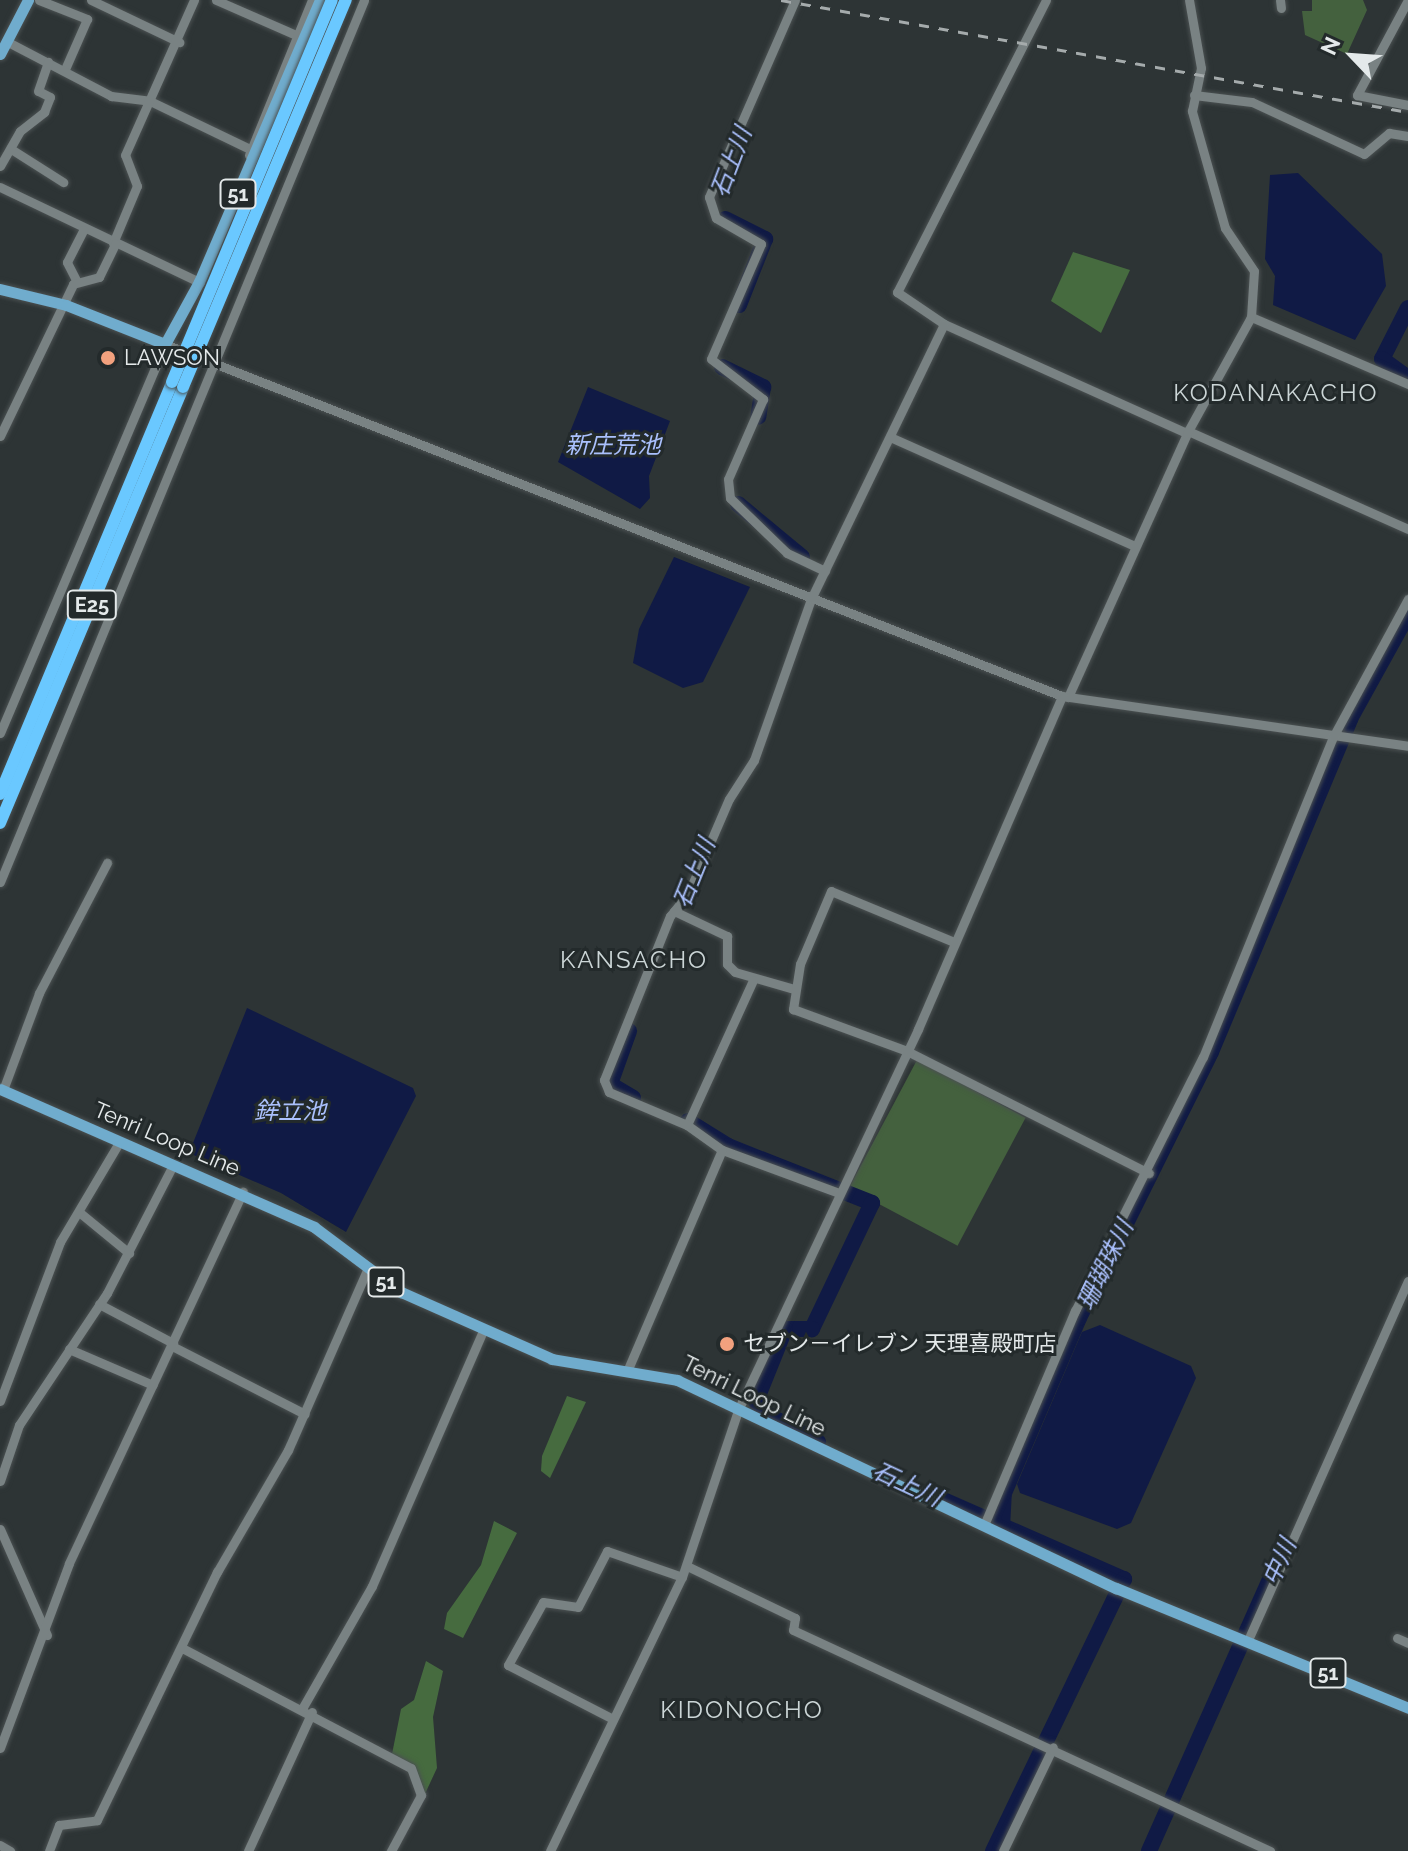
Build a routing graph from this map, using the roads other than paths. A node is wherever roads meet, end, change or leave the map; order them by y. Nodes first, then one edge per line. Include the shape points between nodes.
1 (28, 0) edge
2 (39, 0) edge
3 (91, 0) edge
4 (194, 0) edge
5 (216, 0) edge
6 (312, 0) edge
7 (320, 0) edge
8 (332, 0) edge
9 (346, 0) edge
10 (364, 0) edge
11 (795, 0) edge
12 (1046, 0) edge
13 (1189, 0) edge
14 (1408, 0) edge
15 (300, 37) junction
16 (6, 41) junction
17 (179, 42) junction
18 (0, 54) edge
19 (48, 62) junction
20 (65, 69) junction
21 (1194, 95) junction
22 (150, 101) junction
23 (1408, 105) edge
24 (1408, 136) edge
25 (11, 149) junction
26 (253, 151) junction
27 (0, 166) edge
28 (63, 182) dead end
29 (0, 187) edge
30 (83, 230) junction
31 (114, 244) junction
32 (76, 280) junction
33 (199, 282) junction
34 (0, 289) edge
35 (66, 305) junction
36 (1251, 317) junction
37 (944, 324) junction
38 (165, 344) junction
39 (216, 365) junction
40 (178, 384) junction
41 (1408, 384) edge
42 (1188, 432) junction
43 (0, 436) edge
44 (890, 437) junction
45 (1408, 529) edge
46 (1135, 546) junction
47 (825, 571) junction
48 (811, 599) junction
49 (1408, 599) edge
50 (1065, 697) junction
51 (0, 733) edge
52 (1333, 737) junction
53 (1408, 746) edge
54 (0, 794) edge
55 (0, 823) edge
56 (107, 863) dead end
57 (0, 882) edge
58 (674, 911) junction
59 (954, 942) junction
60 (753, 980) junction
61 (794, 989) junction
62 (907, 1051) junction
63 (1, 1089) edge
64 (688, 1122) junction
65 (120, 1141) junction
66 (722, 1150) junction
67 (173, 1165) junction
68 (1149, 1173) junction
69 (243, 1192) junction
70 (839, 1193) junction
71 (79, 1212) junction
72 (129, 1253) junction
73 (367, 1270) junction
74 (1408, 1281) edge
75 (99, 1304) junction
76 (484, 1329) junction
77 (172, 1344) junction
78 (69, 1349) junction
79 (628, 1369) junction
80 (153, 1385) junction
81 (0, 1401) edge
82 (739, 1408) junction
83 (305, 1414) junction
84 (0, 1481) edge
85 (984, 1525) junction
86 (0, 1529) edge
87 (687, 1566) junction
88 (682, 1577) junction
89 (47, 1635) junction
90 (1243, 1638) junction
91 (1397, 1638) dead end
92 (1408, 1643) edge
93 (184, 1649) junction
94 (1408, 1708) edge
95 (307, 1710) junction
96 (613, 1719) junction
97 (1052, 1746) junction
98 (0, 1748) edge
99 (0, 1845) edge
100 (10, 1851) edge
101 (49, 1851) edge
102 (248, 1851) edge
103 (391, 1851) edge
104 (550, 1851) edge
105 (1003, 1851) edge
106 (1270, 1851) edge

1 - 16 main road
2 - 20 street via 87,19
3 - 17 street
4 - 17 street
5 - 15 street
6 - 15 street
7 - 15 main road, 51
8 - 40 highway, E25, bridge
9 - 40 highway, E25, bridge
10 - 39 street via 232,308
11 - 47 street via 709,197 716,218 761,244 711,359 763,399 728,479 730,498 787,553
12 - 37 street via 945,207 896,285 903,298
13 - 21 street via 1201,68
14 - 23 street via 1357,95
15 - 26 main road, 51
16 - 18 main road
16 - 19 street
17 - 22 street
19 - 20 street
19 - 25 street via 38,91 50,97 44,112
20 - 22 street via 111,96
21 - 24 street via 1252,102 1364,154 1389,133
21 - 36 street via 1204,164 1225,228 1254,271
22 - 26 street
22 - 31 street via 125,155 137,186
25 - 27 street
25 - 28 street
26 - 33 main road, 51
29 - 30 street
30 - 31 street
30 - 32 street via 67,262
31 - 32 street via 99,277
31 - 33 street
32 - 35 street
33 - 38 main road, 51
34 - 35 main road
35 - 38 main road
35 - 43 street
36 - 41 street
36 - 42 street
37 - 42 street
37 - 44 street
38 - 39 street
38 - 51 street
39 - 48 street
39 - 57 street
40 - 54 highway, E25
40 - 55 highway, E25
42 - 45 street
42 - 46 street
44 - 46 street
44 - 47 street
46 - 50 street
47 - 48 street
48 - 50 street
48 - 58 street via 754,760 683,903
49 - 52 street
50 - 52 street
50 - 59 street
52 - 53 street
52 - 68 street via 1280,877
56 - 63 street via 39,993
58 - 60 street via 727,936 727,964
58 - 64 street via 604,1080 609,1092
59 - 61 street via 831,891
59 - 62 street
60 - 61 street
60 - 64 street
61 - 62 street via 798,1012
62 - 68 street
62 - 70 street
63 - 65 main road, Tenri Loop Line / 51
64 - 66 street
65 - 67 main road, Tenri Loop Line / 51
65 - 71 street
66 - 70 street
66 - 79 street
67 - 69 main road, Tenri Loop Line / 51
67 - 72 street
68 - 85 street via 1075,1311
69 - 73 main road, Tenri Loop Line / 51 via 314,1227
69 - 77 street
70 - 82 street
71 - 72 street
71 - 81 street via 60,1242
72 - 75 street
73 - 76 main road, Tenri Loop Line / 51
73 - 83 street
74 - 90 street
75 - 77 street
75 - 78 street
76 - 79 main road, Tenri Loop Line / 51 via 552,1359
76 - 95 street via 372,1586
77 - 80 street
77 - 83 street
78 - 80 street
78 - 84 street via 19,1425
79 - 82 main road, Tenri Loop Line / 51 via 665,1376
80 - 89 street via 69,1563
82 - 85 main road, Tenri Loop Line / 51
82 - 87 street
83 - 93 street via 217,1572
85 - 90 main road, Tenri Loop Line / 51 via 1121,1590
86 - 89 street
87 - 88 street
87 - 97 street via 795,1618 793,1630
88 - 96 street
88 - 96 street via 607,1551 578,1607 543,1602 508,1665
89 - 98 street
90 - 94 main road, Tenri Loop Line / 51
91 - 92 street
93 - 95 street
93 - 101 street via 97,1820 59,1825
95 - 102 street
95 - 103 street via 392,1754 418,1777 421,1795
96 - 104 street
97 - 105 street
97 - 106 street
99 - 100 street

